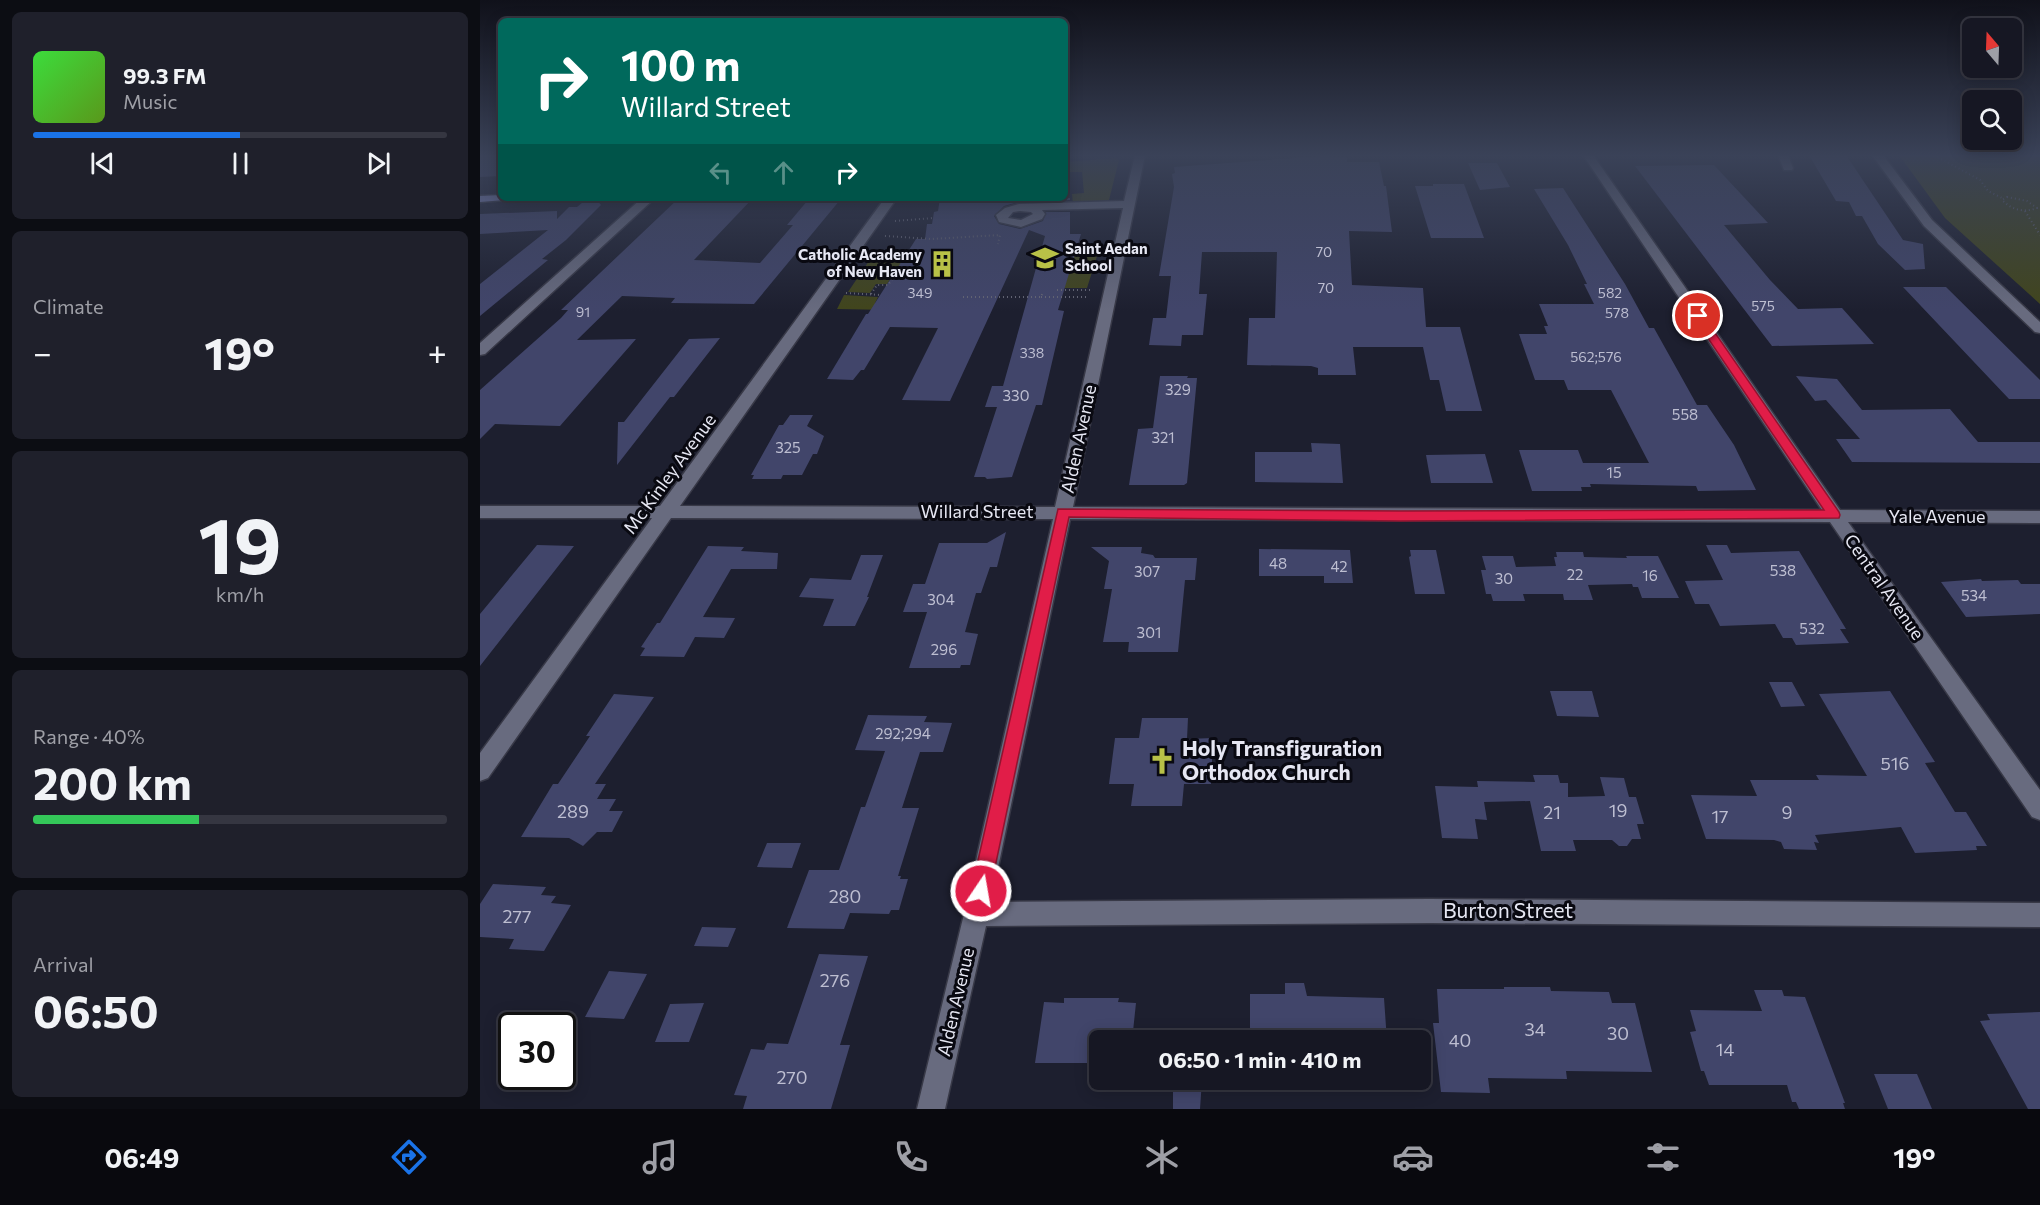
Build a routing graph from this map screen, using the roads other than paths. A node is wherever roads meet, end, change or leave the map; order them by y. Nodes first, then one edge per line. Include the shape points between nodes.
1 (639, 207) edge
2 (885, 207) edge
3 (1031, 207) dead end
4 (1039, 207) edge
5 (1129, 207) edge
6 (1623, 207) edge
7 (1916, 207) edge
8 (2040, 329) edge
9 (480, 351) edge
10 (480, 512) edge
11 (667, 512) junction
12 (1063, 512) junction
13 (1834, 515) junction
14 (2040, 517) edge
15 (480, 771) edge
16 (2040, 809) edge
17 (976, 914) junction
18 (2040, 915) edge
19 (931, 1109) edge

1 - 9 street
2 - 11 street, Mc Kinley Avenue
3 - 4 street
5 - 12 street, Alden Avenue
6 - 13 street, Central Avenue
7 - 8 street via 1928,223
10 - 11 street, Willard Street
11 - 12 street, Willard Street
11 - 15 street, Mc Kinley Avenue
12 - 13 street, Willard Street
12 - 17 street, Alden Avenue
13 - 14 street, Yale Avenue
13 - 16 street, Central Avenue
17 - 18 street, Burton Street via 1430,910
17 - 19 street, Alden Avenue

